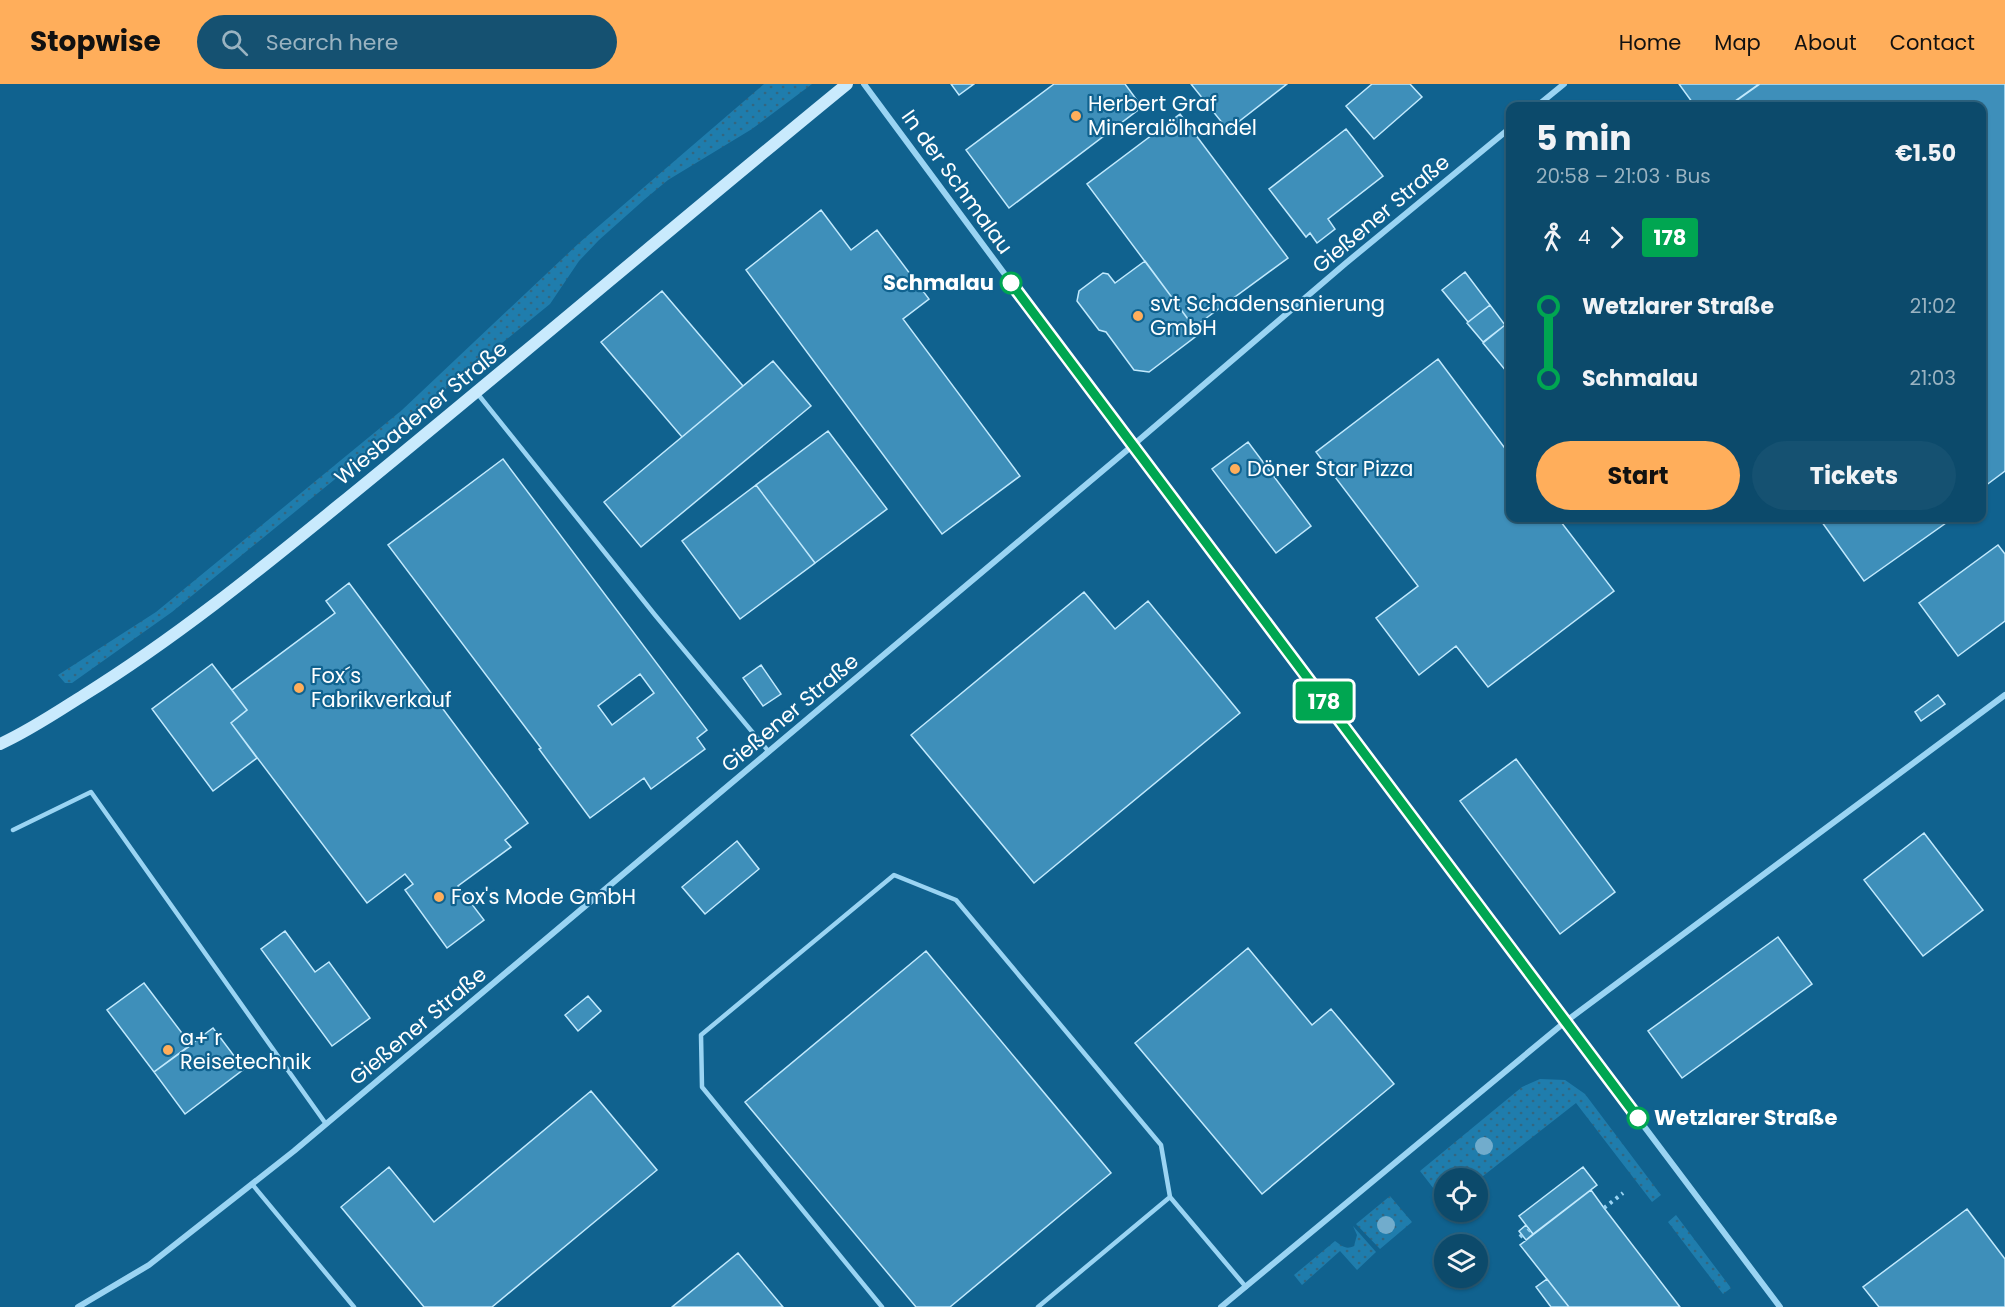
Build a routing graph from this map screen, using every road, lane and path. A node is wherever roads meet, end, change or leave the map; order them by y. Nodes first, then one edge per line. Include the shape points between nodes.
1 (847, 84) edge
2 (864, 84) edge
3 (1564, 84) edge
4 (1542, 102) edge
5 (1506, 131) edge
6 (477, 393) junction
7 (1132, 446) junction
8 (2005, 695) edge
9 (0, 744) edge
10 (769, 752) junction
11 (13, 830) dead end
12 (1565, 1022) junction
13 (326, 1125) junction
14 (252, 1184) junction
15 (1623, 1193) dead end
16 (1170, 1197) junction
17 (1604, 1208) dead end
18 (1246, 1287) junction
19 (78, 1307) edge
20 (354, 1307) edge
21 (882, 1307) edge
22 (1038, 1307) edge
23 (1221, 1307) edge
24 (1780, 1307) edge

1 - 6 main road, Wiesbadener Straße
2 - 7 street, In der Schmalau
3 - 4 street
5 - 7 street, Gießener Straße
6 - 9 main road, Wiesbadener Straße via 221,601 116,676
6 - 10 lane
7 - 10 street, Gießener Straße
7 - 12 street, In der Schmalau
8 - 12 street
10 - 13 street, Gießener Straße
11 - 13 lane via 91,792
12 - 18 street
12 - 24 street, In der Schmalau
13 - 14 street, Gießener Straße
14 - 19 street, Gießener Straße via 149,1265
14 - 20 lane
15 - 17 path
16 - 18 lane
16 - 21 lane via 1161,1145 956,900 894,874 701,1035 702,1087
16 - 22 lane
18 - 23 street

